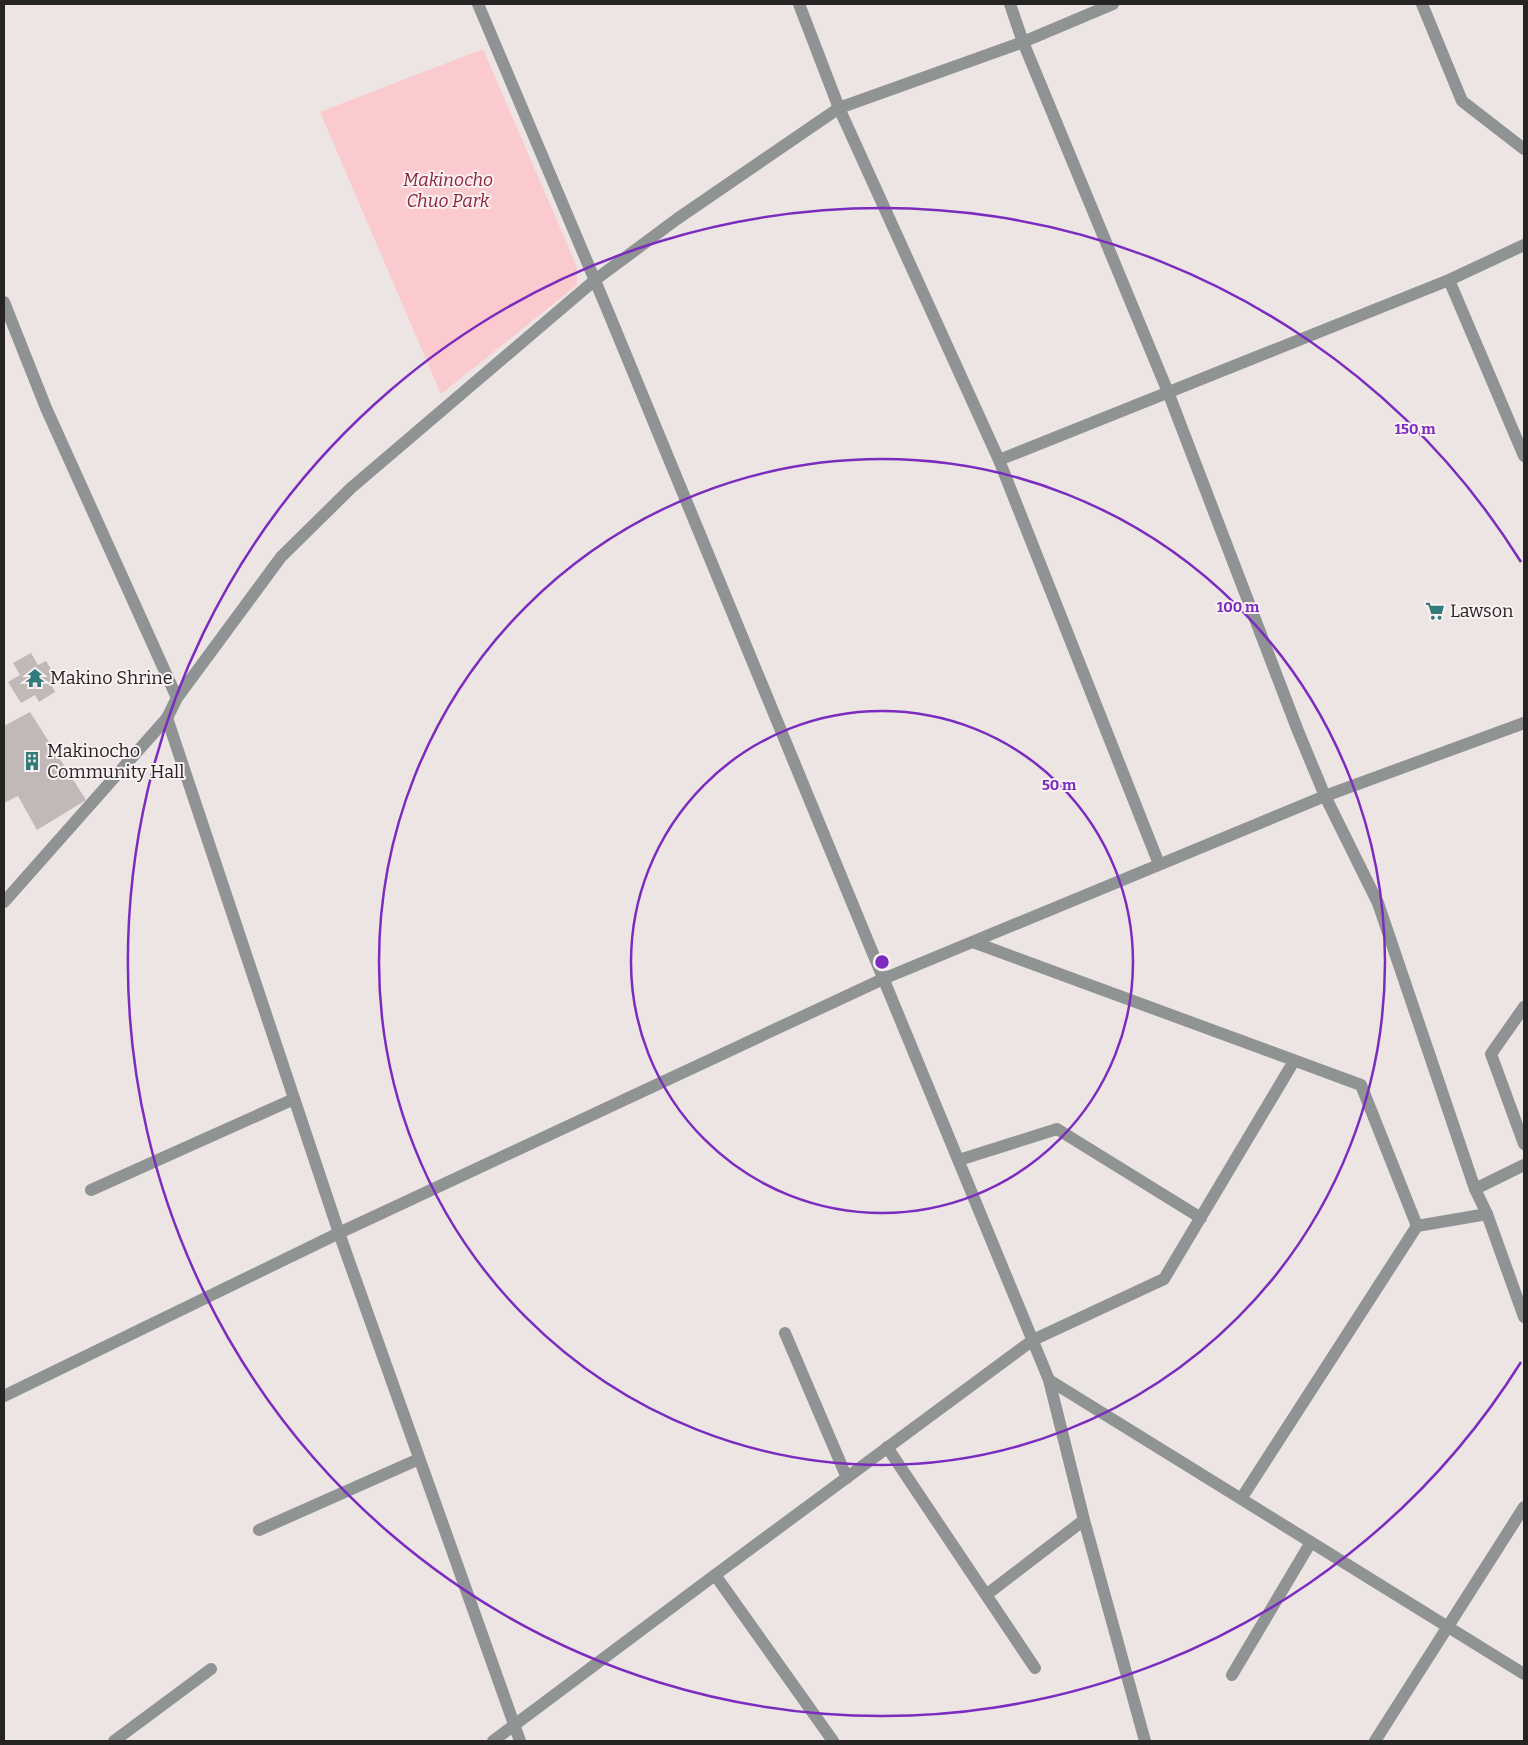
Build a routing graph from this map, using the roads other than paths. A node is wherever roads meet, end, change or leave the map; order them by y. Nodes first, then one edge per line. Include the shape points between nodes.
1 (478, 4) edge
2 (799, 4) edge
3 (1010, 4) edge
4 (1112, 4) edge
5 (1422, 4) edge
6 (1024, 42) junction
7 (839, 108) junction
8 (1524, 149) edge
9 (1524, 245) edge
10 (595, 280) junction
11 (1450, 280) junction
12 (4, 302) edge
13 (1168, 392) junction
14 (1524, 456) edge
15 (999, 460) junction
16 (177, 698) junction
17 (167, 718) junction
18 (1524, 723) edge
19 (1325, 796) junction
20 (1159, 864) junction
21 (4, 902) edge
22 (973, 942) junction
23 (883, 979) junction
24 (1524, 1007) edge
25 (1294, 1061) junction
26 (294, 1099) junction
27 (1524, 1144) edge
28 (959, 1160) junction
29 (1524, 1165) edge
30 (1475, 1189) junction
31 (91, 1190) dead end
32 (1488, 1214) junction
33 (1202, 1218) junction
34 (1417, 1226) junction
35 (339, 1234) junction
36 (1524, 1317) edge
37 (784, 1333) dead end
38 (1033, 1340) junction
39 (1049, 1380) junction
40 (4, 1396) edge
41 (887, 1447) junction
42 (419, 1459) junction
43 (847, 1478) junction
44 (1241, 1499) junction
45 (1524, 1506) edge
46 (1084, 1520) junction
47 (258, 1530) dead end
48 (1311, 1542) junction
49 (715, 1575) junction
50 (986, 1595) junction
51 (1447, 1627) junction
52 (1035, 1668) dead end
53 (211, 1669) dead end
54 (1524, 1674) edge
55 (1232, 1675) dead end
56 (514, 1726) junction
57 (114, 1741) edge
58 (493, 1741) edge
59 (520, 1741) edge
60 (833, 1741) edge
61 (1145, 1741) edge
62 (1375, 1741) edge

1 - 10 street
2 - 7 street
3 - 6 street
4 - 6 street
5 - 8 street via 1462,101
6 - 7 street
6 - 13 street
7 - 10 street via 677,219
7 - 15 street
9 - 11 street
10 - 16 street via 351,488 281,557
10 - 23 street
11 - 13 street
11 - 14 street
12 - 16 street via 46,408
13 - 15 street
13 - 19 street
15 - 20 street
16 - 17 street
17 - 21 street
17 - 26 street
18 - 19 street
19 - 20 street
19 - 30 street via 1378,903
20 - 22 street
22 - 23 street
22 - 25 street
23 - 28 street
23 - 35 street
24 - 27 street via 1492,1054
25 - 33 street
25 - 34 street via 1361,1085
26 - 31 street
26 - 35 street
28 - 33 street via 1057,1129
28 - 38 street
29 - 30 street
30 - 32 street
32 - 34 street
32 - 36 street
33 - 38 street via 1164,1279
34 - 44 street
35 - 40 street
35 - 42 street
37 - 43 street
38 - 39 street
38 - 41 street
39 - 44 street
39 - 46 street
41 - 43 street
41 - 50 street
42 - 47 street
42 - 56 street
43 - 49 street
44 - 48 street
45 - 51 street
46 - 50 street
46 - 61 street
48 - 51 street
48 - 55 street
49 - 56 street
49 - 60 street
50 - 52 street
51 - 54 street
51 - 62 street
53 - 57 street
56 - 58 street
56 - 59 street

